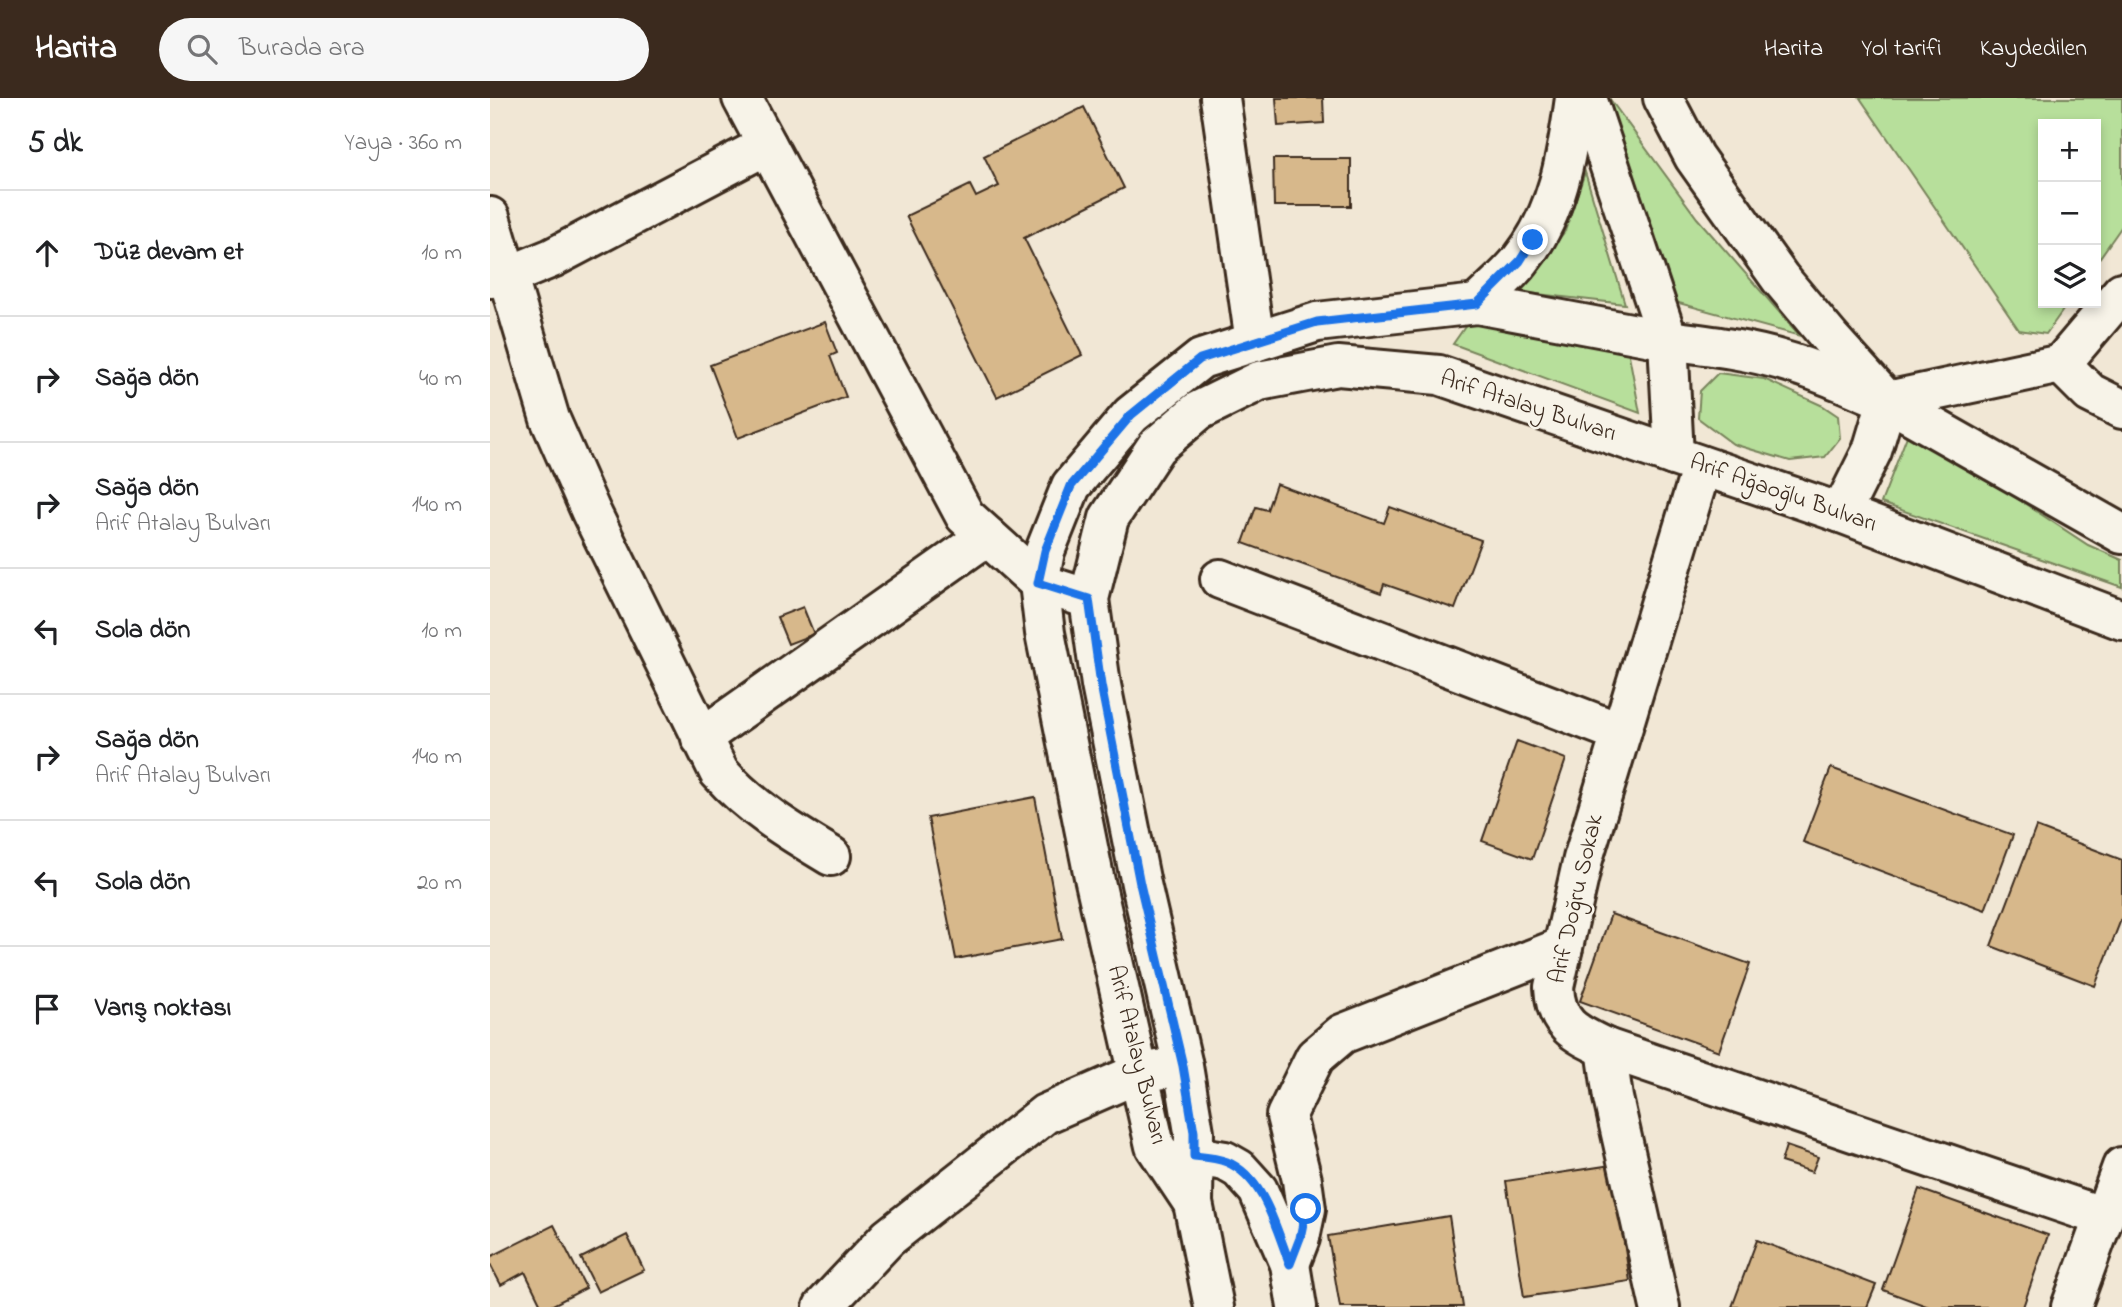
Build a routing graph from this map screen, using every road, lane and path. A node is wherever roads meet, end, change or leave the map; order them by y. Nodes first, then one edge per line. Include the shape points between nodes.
1 (742, 98) edge
2 (1220, 98) edge
3 (1575, 98) edge
4 (1587, 98) edge
5 (1663, 98) edge
6 (767, 145) junction
7 (490, 217) edge
8 (499, 277) edge
9 (2122, 292) edge
10 (1477, 304) junction
11 (1668, 340) junction
12 (1255, 342) junction
13 (2061, 364) junction
14 (1887, 401) junction
15 (2122, 409) edge
16 (1688, 461) junction
17 (1841, 513) junction
18 (2122, 534) edge
19 (987, 536) junction
20 (1220, 579) dead end
21 (1038, 583) junction
22 (1089, 599) junction
23 (2122, 620) edge
24 (1621, 733) junction
25 (701, 738) junction
26 (831, 856) dead end
27 (1563, 947) junction
28 (1606, 1048) junction
29 (1183, 1066) junction
30 (1139, 1073) junction
31 (1194, 1156) junction
32 (2121, 1172) edge
33 (1193, 1203) junction
34 (2104, 1217) junction
35 (1290, 1264) junction
36 (824, 1307) edge
37 (1214, 1307) edge
38 (1297, 1307) edge
39 (1660, 1307) edge
40 (2071, 1307) edge

1 - 6 main road
2 - 12 main road
3 - 10 main road via 1564,168 1543,224 1520,261
4 - 11 main road, Arif Ağaoğlu Bulvarı
5 - 14 main road via 1694,156 1780,278
6 - 8 main road via 552,258
6 - 19 main road via 965,516
7 - 8 main road
8 - 25 main road via 550,419
9 - 13 main road
10 - 11 main road, Arif Atalay Bulvarı
10 - 12 main road, Arif Atalay Bulvarı via 1317,322
11 - 14 main road, Arif Atalay Bulvarı via 1780,359
11 - 16 main road, Arif Ağaoğlu Bulvarı
12 - 21 main road, Arif Atalay Bulvarı via 1200,359 1131,415 1071,486 1045,551
13 - 14 main road
13 - 15 main road via 2090,393
14 - 17 main road via 1872,451
14 - 18 main road
16 - 17 main road, Arif Ağaoğlu Bulvarı
16 - 22 main road, Arif Atalay Bulvarı via 1438,375 1338,366 1259,381 1198,411 1156,447 1109,518
16 - 24 main road, Arif Doğru Sokak
17 - 23 main road, Arif Ağaoğlu Bulvarı
19 - 21 main road
19 - 25 main road
20 - 24 main road
21 - 22 main road
21 - 30 main road, Arif Atalay Bulvarı via 1091,864
22 - 29 main road, Arif Atalay Bulvarı via 1140,884
24 - 27 main road, Arif Doğru Sokak via 1583,859
25 - 26 main road via 719,772 740,796
27 - 28 main road, Arif Doğru Sokak via 1554,987 1555,1008 1575,1033
27 - 35 main road via 1342,1034 1315,1057 1286,1116 1306,1209
28 - 34 main road, Arif Doğru Sokak
28 - 39 main road
29 - 30 main road
29 - 31 main road, Arif Atalay Bulvarı
30 - 33 main road, Arif Atalay Bulvarı via 1155,1146
30 - 36 main road via 1045,1114 888,1238
31 - 33 main road, Arif Atalay Bulvarı
31 - 35 main road via 1225,1161 1250,1179
32 - 34 main road
33 - 37 main road
34 - 40 main road
35 - 38 main road

